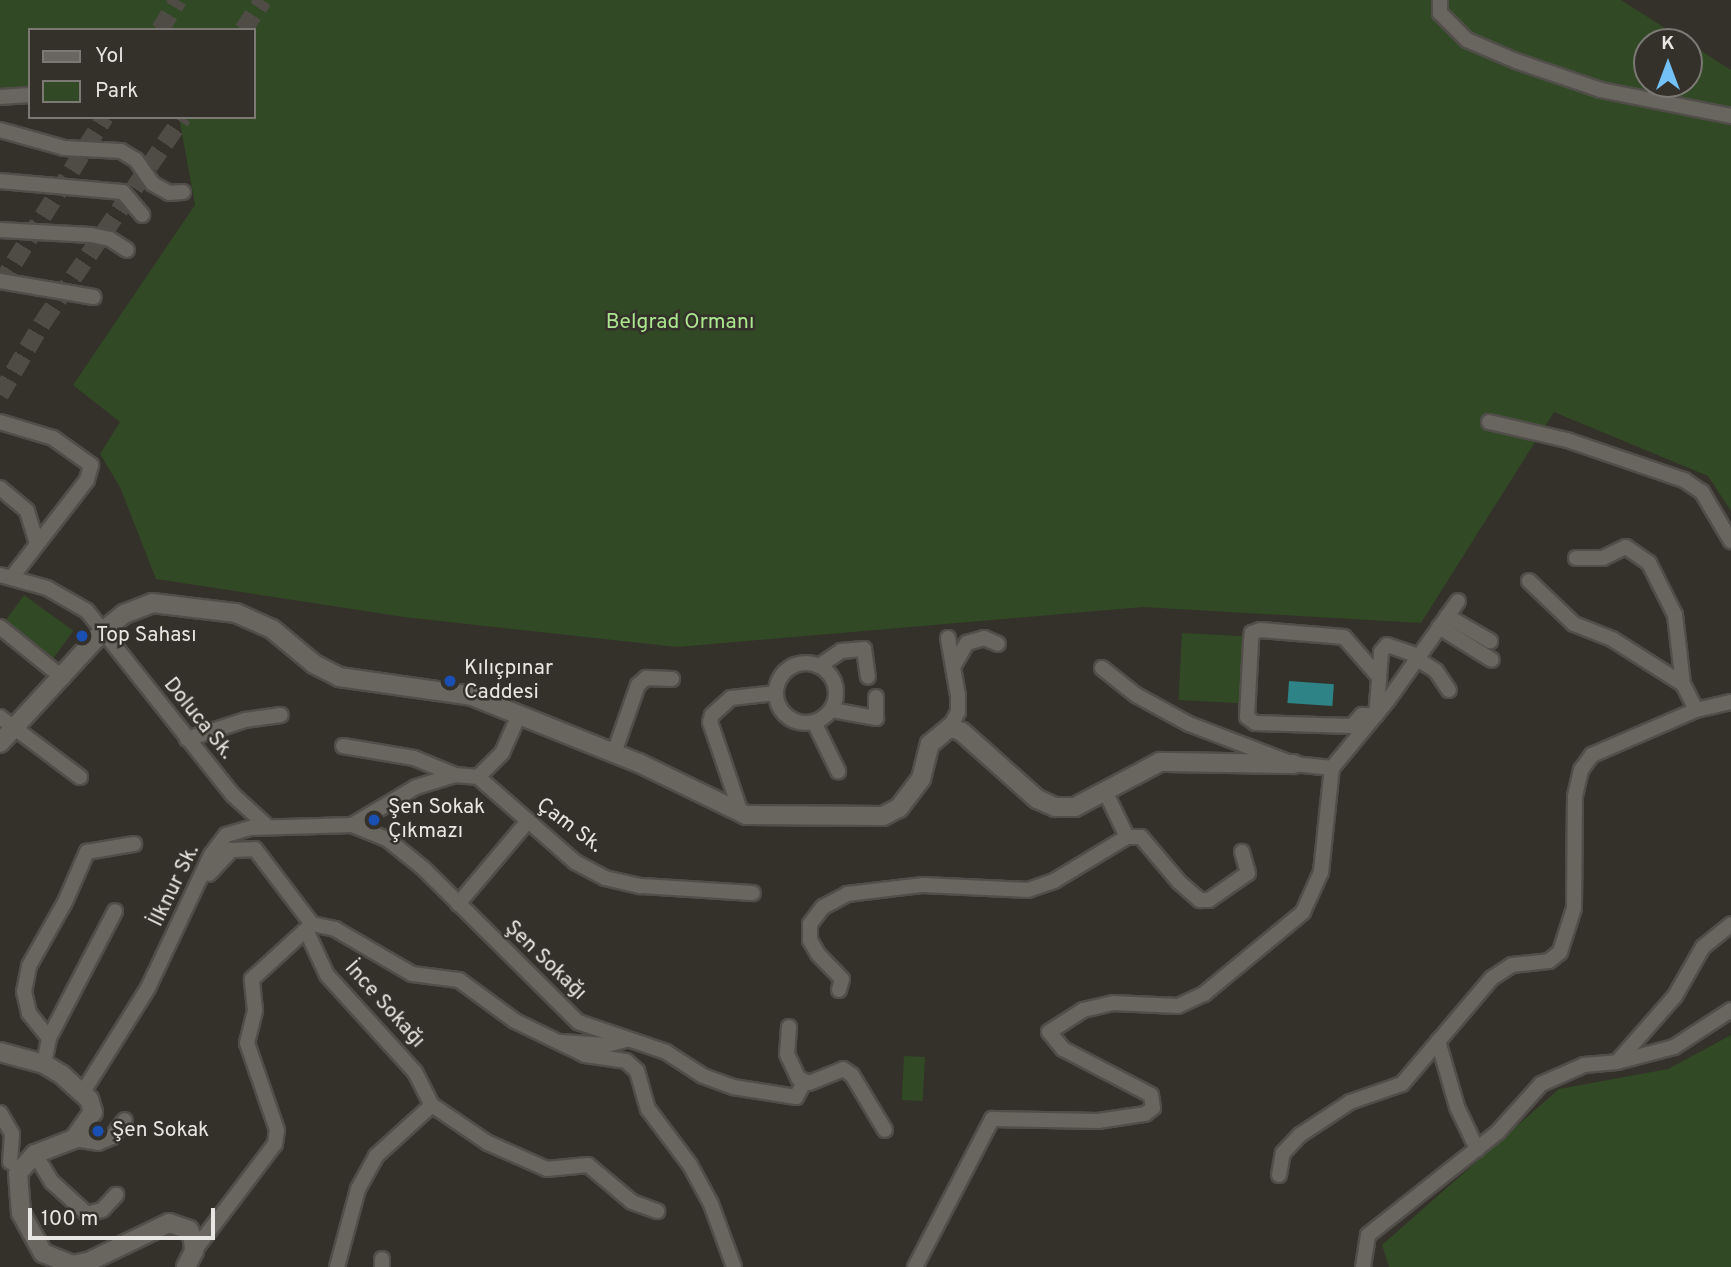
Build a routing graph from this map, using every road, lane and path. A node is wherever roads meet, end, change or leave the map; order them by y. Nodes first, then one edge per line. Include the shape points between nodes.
1 (1440, 0) edge
2 (28, 95) edge
3 (0, 97) edge
4 (1731, 116) edge
5 (0, 130) edge
6 (0, 181) edge
7 (183, 192) dead end
8 (142, 215) dead end
9 (0, 230) edge
10 (127, 250) dead end
11 (0, 281) edge
12 (94, 297) dead end
13 (0, 422) edge
14 (1489, 422) dead end
15 (0, 488) edge
16 (1731, 541) edge
17 (37, 543) junction
18 (1576, 558) dead end
19 (6, 576) edge
20 (1529, 581) dead end
21 (1458, 601) dead end
22 (1443, 622) junction
23 (0, 626) edge
24 (103, 631) junction
25 (948, 638) dead end
26 (1490, 641) dead end
27 (998, 644) dead end
28 (1418, 657) junction
29 (1492, 660) dead end
30 (819, 666) junction
31 (953, 667) junction
32 (1102, 668) dead end
33 (868, 677) dead end
34 (1379, 677) junction
35 (63, 678) junction
36 (672, 679) dead end
37 (1683, 684) junction
38 (1449, 690) dead end
39 (776, 693) junction
40 (876, 697) dead end
41 (1731, 702) edge
42 (832, 710) junction
43 (1696, 710) junction
44 (281, 715) dead end
45 (519, 715) junction
46 (1376, 715) junction
47 (0, 717) edge
48 (814, 722) junction
49 (16, 726) junction
50 (950, 727) junction
51 (187, 739) junction
52 (0, 743) edge
53 (343, 746) dead end
54 (614, 753) junction
55 (1294, 764) junction
56 (1332, 768) junction
57 (838, 771) dead end
58 (456, 775) junction
59 (80, 777) dead end
60 (478, 777) junction
61 (1105, 791) junction
62 (741, 813) junction
63 (527, 822) junction
64 (352, 825) junction
65 (268, 827) junction
66 (1127, 837) junction
67 (134, 844) dead end
68 (1242, 852) dead end
69 (195, 894) junction
70 (753, 894) dead end
71 (458, 904) junction
72 (116, 911) dead end
73 (1731, 924) edge
74 (310, 928) junction
75 (839, 990) dead end
76 (1731, 1010) edge
77 (789, 1027) dead end
78 (49, 1038) junction
79 (626, 1040) junction
80 (1438, 1041) junction
81 (556, 1042) junction
82 (0, 1052) edge
83 (1617, 1062) junction
84 (44, 1064) junction
85 (805, 1081) junction
86 (83, 1092) junction
87 (432, 1105) junction
88 (0, 1113) edge
89 (125, 1120) dead end
90 (885, 1130) dead end
91 (74, 1139) junction
92 (0, 1141) edge
93 (1477, 1149) junction
94 (35, 1154) junction
95 (14, 1168) junction
96 (1279, 1175) dead end
97 (116, 1195) dead end
98 (657, 1211) dead end
99 (190, 1259) edge
100 (337, 1267) edge
101 (734, 1267) edge
102 (915, 1267) edge
103 (1363, 1267) edge

1 - 4 street via 1440,13 1467,40 1516,61 1601,90
2 - 3 street
5 - 7 street via 64,148 121,151 135,160 153,184 169,192
6 - 8 street via 123,192
9 - 10 street via 91,235 110,239
11 - 12 street
13 - 17 street via 53,438 91,465 87,480
14 - 16 street via 1567,440 1684,480 1708,500
15 - 17 street via 27,511
17 - 19 street
18 - 37 street via 1603,558 1626,547 1649,563 1675,615
19 - 24 street, Doluca Sk. via 69,598
20 - 37 street via 1574,624 1612,639
21 - 22 street
22 - 26 street
22 - 28 street
22 - 29 street
23 - 35 street
24 - 35 street
24 - 45 street via 124,614 152,603 236,613 272,629 314,664 339,677 472,696
24 - 51 street, Doluca Sk.
25 - 31 street
27 - 31 street via 984,638 967,643
28 - 34 street via 1387,645 1381,652
28 - 38 street via 1436,671
28 - 46 street
30 - 33 street via 841,651 864,649
30 - 39 street via 795,665 781,676
30 - 42 street via 834,681 837,693
31 - 50 street via 958,712
32 - 55 street via 1136,695 1189,724
34 - 46 street
34 - 46 street via 1343,636 1252,633 1247,709 1255,723 1340,729 1362,715
35 - 49 street
36 - 54 street via 646,678 638,685
37 - 43 street
39 - 48 street via 785,715 794,721
39 - 62 street via 731,698 712,715 710,722
40 - 42 street via 876,718
41 - 43 street
42 - 48 street
43 - 80 street via 1608,746 1587,761 1573,812 1570,930 1555,957 1512,965 1492,978
44 - 51 street via 245,720
45 - 54 street
45 - 60 street via 502,753
46 - 56 street
47 - 49 street
48 - 57 street
49 - 52 street
49 - 59 street
50 - 61 street via 962,732 1037,799 1055,807 1075,807
50 - 62 street via 930,744 920,779 899,808 883,816 796,818
51 - 65 street, Doluca Sk. via 233,795
53 - 58 street via 414,758
54 - 62 street
55 - 56 street
55 - 61 street via 1160,762
56 - 102 street via 1321,872 1303,912 1204,994 1178,1006 1112,1003 1083,1010 1049,1032 1063,1049 1151,1095 1153,1108 1145,1114 1098,1121 992,1119
58 - 60 street
58 - 64 street, İlknur Sk. via 416,787
60 - 63 street, Çam Sk.
61 - 66 street
63 - 70 street, Çam Sk. via 575,862 605,878 641,886
63 - 71 street
64 - 65 street, İlknur Sk.
64 - 71 street, Şen Sokağı via 387,839
65 - 69 street, İlknur Sk. via 226,835 211,855
66 - 68 street via 1141,837 1200,900 1222,894 1248,873
66 - 75 street via 1054,881 1028,890 923,885 847,894 823,907 810,924 810,940 818,954 842,979
67 - 78 street via 87,852 29,966 23,992 29,1013
69 - 74 street, İnce Sokağı via 230,850 255,849
69 - 86 street, İlknur Sk. via 148,988
71 - 79 street, Şen Sokağı via 578,1022
72 - 78 street
73 - 83 street via 1703,947 1675,996
74 - 81 street via 335,929 412,974 459,981 515,1021
74 - 87 street, İnce Sokağı via 327,975 415,1072
74 - 99 street via 252,979 256,1010 247,1043 277,1130 275,1144
76 - 83 street via 1674,1047
77 - 85 street via 791,1068
78 - 84 street
79 - 81 street via 607,1045
79 - 85 street, Şen Sokağı via 666,1052 702,1076 764,1095 796,1097
80 - 93 street via 1457,1107
80 - 96 street via 1402,1084 1350,1102 1300,1135 1283,1153
81 - 101 street via 585,1055 626,1061 637,1070 648,1108 690,1165 711,1204
82 - 84 street
83 - 93 street via 1558,1073 1541,1084
84 - 86 street
85 - 90 street via 843,1069 852,1075
86 - 91 street via 93,1112
87 - 98 street via 488,1143 547,1169 588,1165 632,1202
87 - 100 street via 376,1156 358,1189
88 - 95 street via 12,1134
89 - 91 street via 111,1137 97,1143
91 - 94 street
92 - 95 street
93 - 103 street via 1368,1235
94 - 95 street
94 - 97 street via 52,1182 87,1214 102,1210
95 - 99 street via 21,1213 32,1240 60,1262 88,1262 169,1223 189,1230

